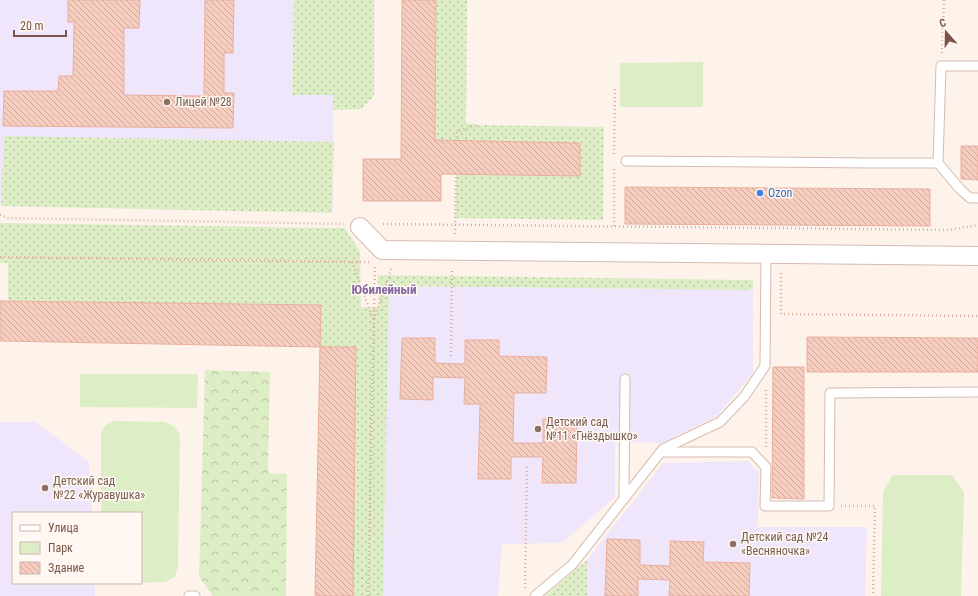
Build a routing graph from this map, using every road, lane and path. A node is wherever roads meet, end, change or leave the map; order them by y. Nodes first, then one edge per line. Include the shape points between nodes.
1 (944, 0) edge
2 (941, 66) junction
3 (978, 66) edge
4 (476, 125) dead end
5 (456, 141) dead end
6 (626, 161) dead end
7 (938, 163) junction
8 (978, 198) edge
9 (0, 215) edge
10 (361, 225) junction
11 (978, 225) edge
12 (978, 256) edge
13 (0, 257) edge
14 (766, 261) junction
15 (352, 262) junction
16 (394, 262) dead end
17 (978, 316) edge
18 (374, 321) junction
19 (766, 366) junction
20 (625, 380) dead end
21 (978, 392) edge
22 (661, 452) junction
23 (528, 466) dead end
24 (766, 467) junction
25 (624, 499) junction
26 (829, 506) junction
27 (525, 588) dead end
28 (189, 596) edge
29 (195, 596) edge
30 (368, 596) edge
31 (534, 596) edge
32 (873, 596) edge

1 - 2 path
2 - 3 lane
2 - 7 lane
4 - 5 path via 456,132
6 - 7 lane
7 - 8 lane via 970,198
9 - 10 path via 8,218
10 - 11 path via 949,230
10 - 14 street via 382,250
12 - 14 street
13 - 15 path
14 - 17 path via 781,268 781,314
14 - 19 lane
15 - 18 path
15 - 18 path via 375,262
16 - 18 path
18 - 30 path
19 - 22 lane via 744,397 720,422
19 - 24 path
20 - 25 lane
21 - 26 lane via 830,393
22 - 24 lane via 752,452
22 - 25 lane
23 - 27 path
24 - 26 lane via 765,506
25 - 31 lane via 572,565
26 - 32 path via 875,506
28 - 29 lane

